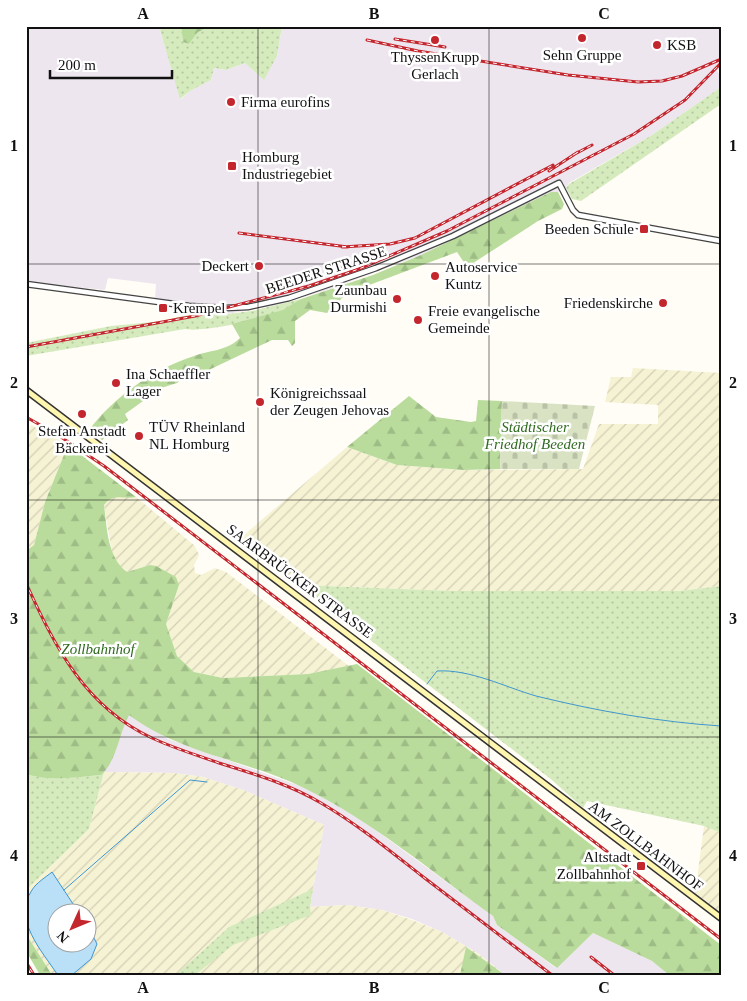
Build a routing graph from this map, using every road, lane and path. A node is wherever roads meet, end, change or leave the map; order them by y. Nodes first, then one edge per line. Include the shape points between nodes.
1 (721, 241) edge
2 (26, 284) edge
3 (26, 390) edge
4 (557, 793) joint
5 (721, 918) edge

1 - 2 street, BEEDER STRASSE via 578,215 559,183 453,236 384,265 309,292 248,306 189,306
3 - 4 main road, SAARBRÜCKER STRASSE
4 - 5 main road, AM ZOLLBAHNHOF

